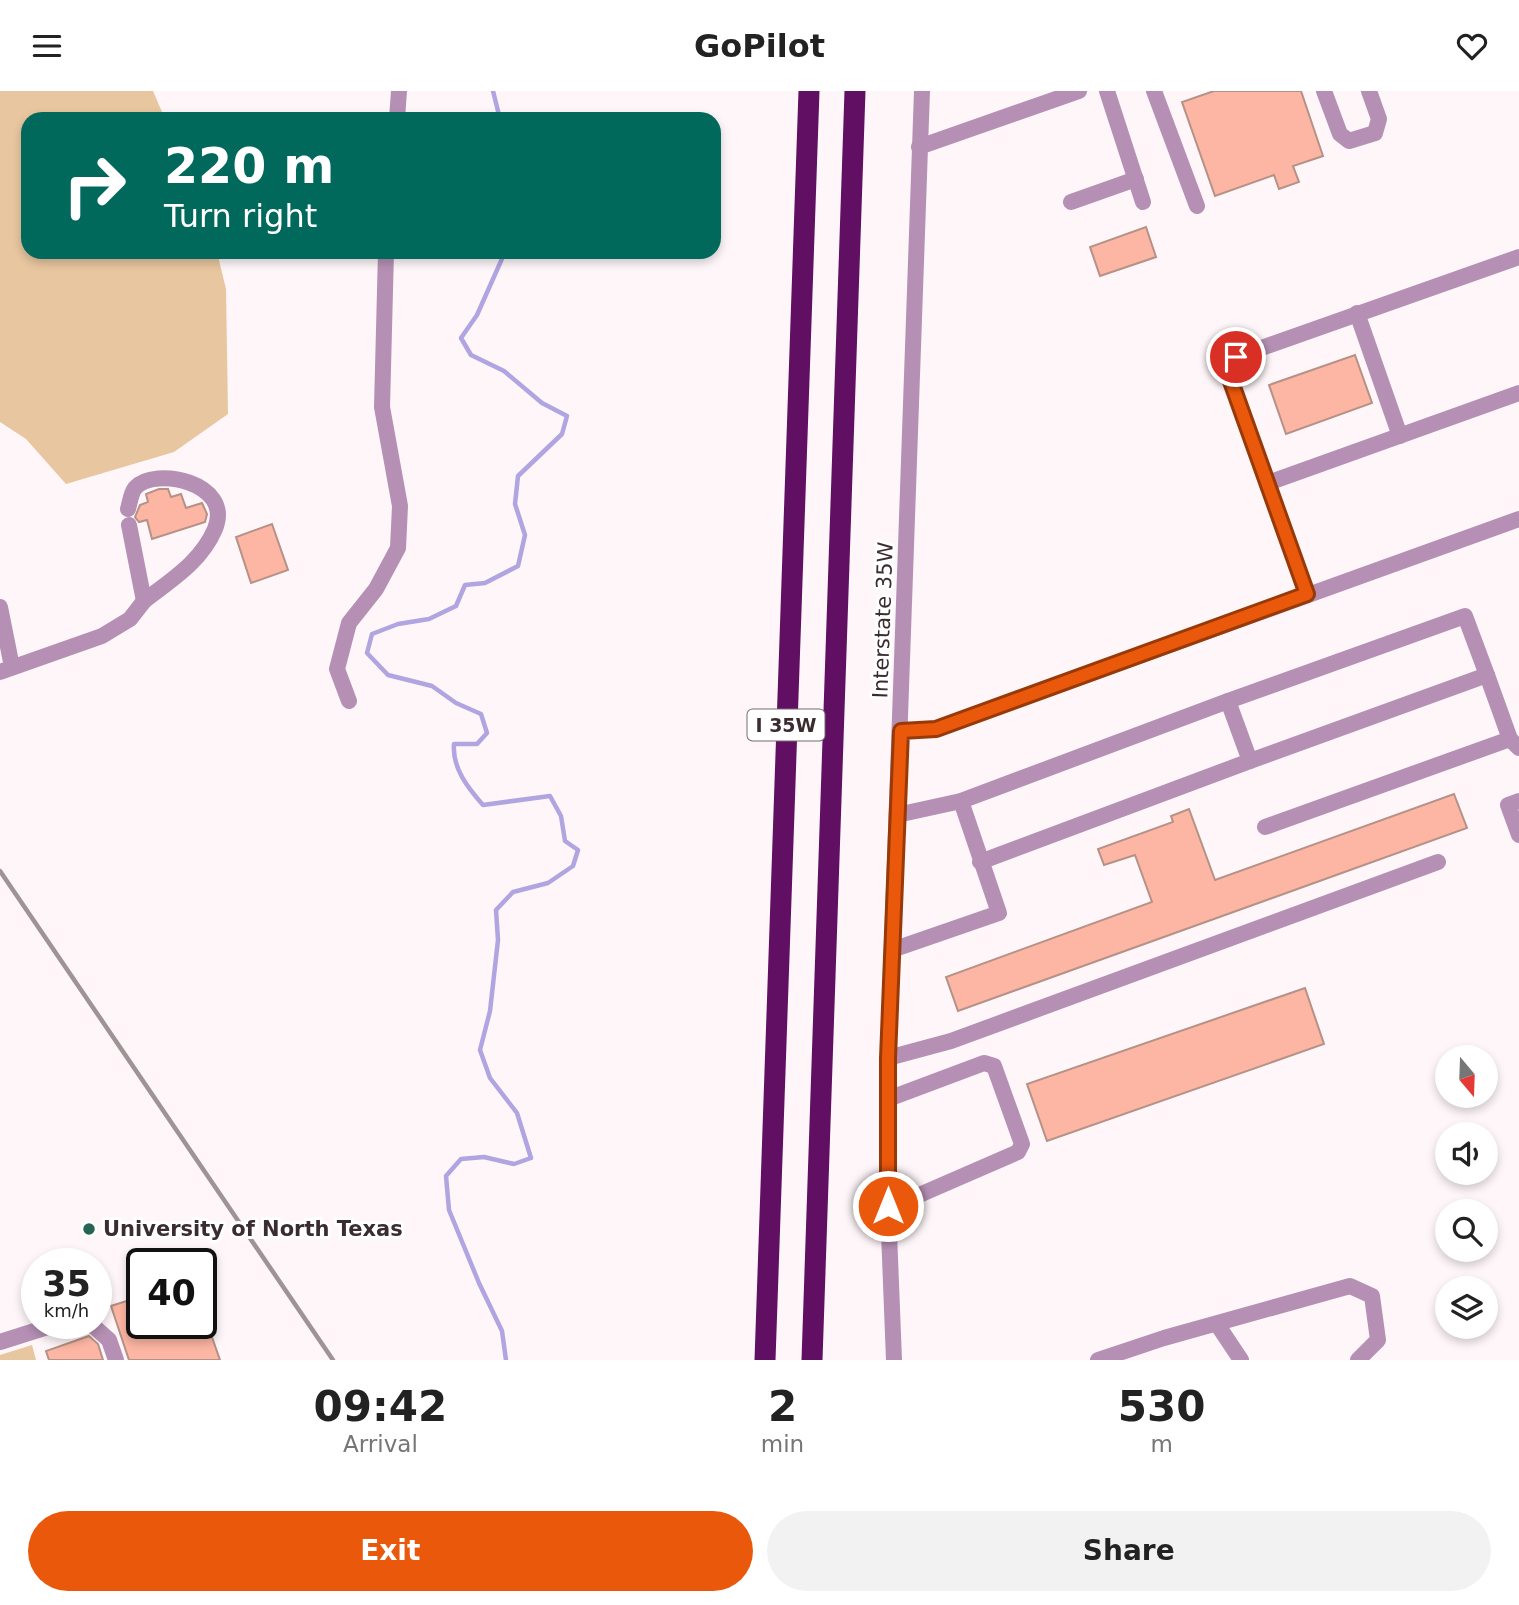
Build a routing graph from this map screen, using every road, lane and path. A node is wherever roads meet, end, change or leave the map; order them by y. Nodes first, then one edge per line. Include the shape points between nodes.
1 (399, 91) edge
2 (809, 91) edge
3 (855, 91) edge
4 (922, 91) edge
5 (1079, 91) edge
6 (1107, 91) edge
7 (1154, 91) edge
8 (1324, 91) edge
9 (1369, 91) edge
10 (398, 112) edge
11 (919, 147) junction
12 (1136, 179) junction
13 (1071, 202) dead end
14 (1143, 202) dead end
15 (1197, 206) dead end
16 (1519, 257) edge
17 (386, 259) edge
18 (1357, 313) junction
19 (1519, 393) edge
20 (1399, 436) junction
21 (1268, 483) junction
22 (1519, 519) edge
23 (1307, 594) junction
24 (144, 601) junction
25 (0, 607) edge
26 (6, 670) edge
27 (1487, 675) junction
28 (349, 701) dead end
29 (1228, 701) junction
30 (901, 731) junction
31 (1514, 743) edge
32 (1250, 761) junction
33 (961, 801) junction
34 (1519, 801) edge
35 (897, 815) junction
36 (1265, 827) dead end
37 (1519, 835) edge
38 (980, 862) junction
39 (1438, 862) dead end
40 (892, 950) junction
41 (888, 1058) junction
42 (888, 1099) junction
43 (888, 1206) junction
44 (1217, 1324) junction
45 (21, 1335) edge
46 (108, 1339) edge
47 (0, 1342) edge
48 (116, 1360) edge
49 (765, 1360) edge
50 (812, 1360) edge
51 (894, 1360) edge
52 (1098, 1360) edge
53 (1241, 1360) edge
54 (1358, 1360) edge

1 - 10 street
2 - 49 highway, I 35W
3 - 50 highway, I 35W
4 - 11 street, Interstate 35W
5 - 11 street
6 - 12 street
7 - 15 street
8 - 9 street via 1340,135 1349,141 1376,133 1379,119
11 - 30 street, Interstate 35W
12 - 13 street
12 - 14 street
16 - 18 street
17 - 28 street via 382,407 400,506 398,548 376,589 349,623 337,669
18 - 20 street
18 - 21 street via 1236,357 1228,373
19 - 20 street
20 - 21 street
21 - 23 street
22 - 23 street
23 - 30 street via 936,729
24 - 24 street via 129,517 133,490 154,479 205,489 212,495 216,527 191,565
24 - 26 street via 130,619 102,636
25 - 26 street
27 - 29 street via 1465,615
27 - 31 street
27 - 32 street
29 - 32 street
29 - 33 street
30 - 35 street, Interstate 35W
31 - 36 street
32 - 38 street
33 - 35 street
33 - 38 street
34 - 37 street via 1508,805
35 - 40 street, Interstate 35W
38 - 40 street via 999,913
39 - 41 street via 951,1041
40 - 41 street, Interstate 35W
41 - 42 street, Interstate 35W
42 - 43 street, Interstate 35W
42 - 43 street via 984,1063 994,1066 1022,1144 1018,1152
43 - 51 street, Interstate 35W
44 - 52 street
44 - 53 street
44 - 54 street via 1350,1286 1372,1296 1378,1340
45 - 47 street
46 - 48 street

